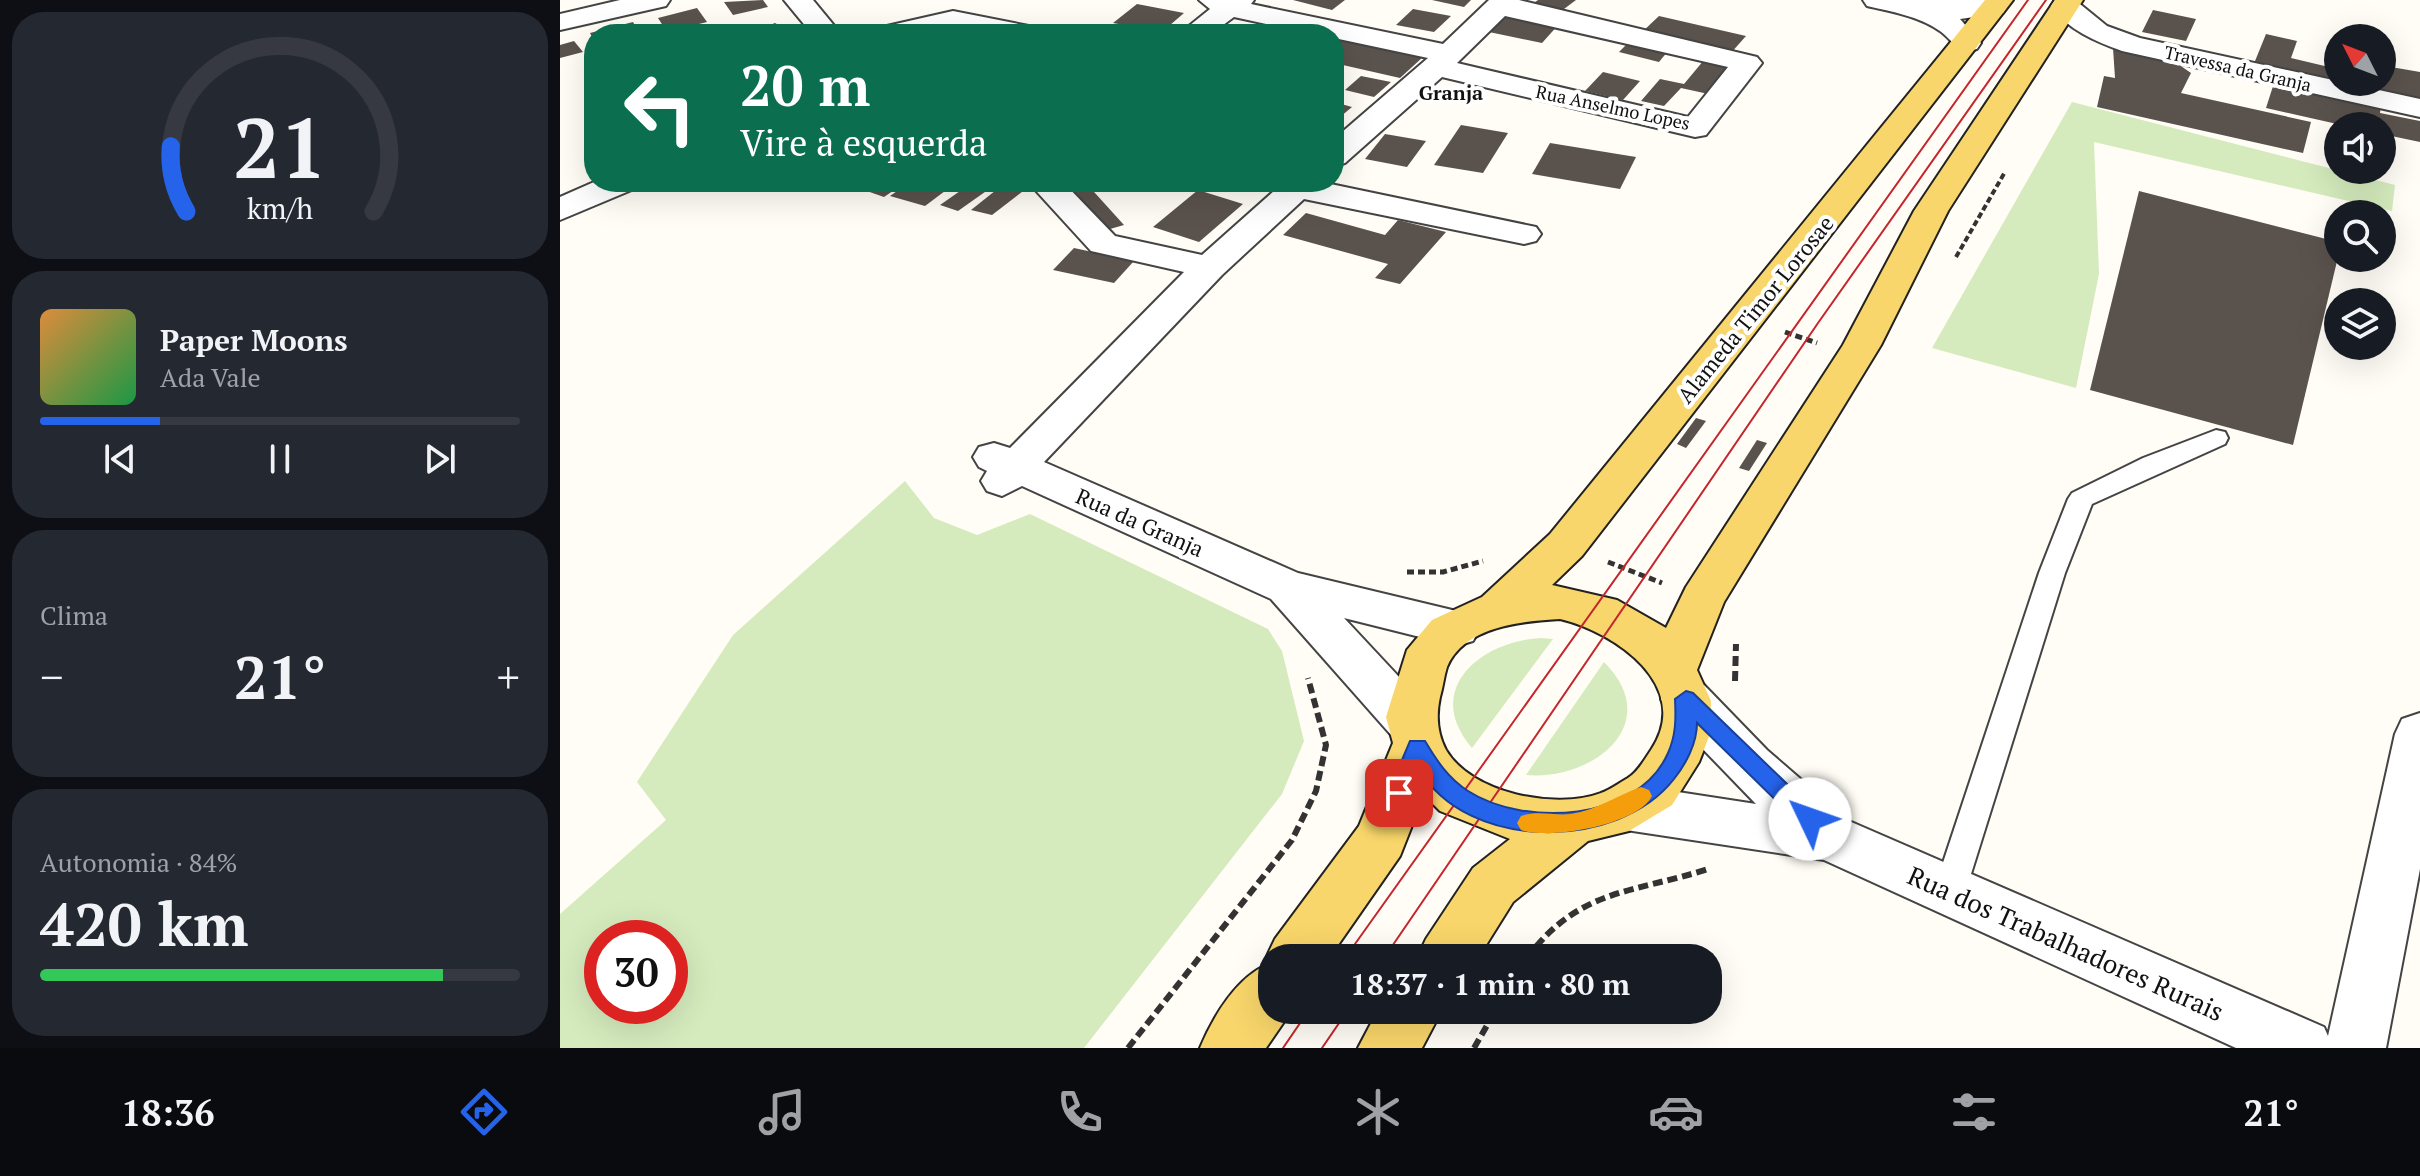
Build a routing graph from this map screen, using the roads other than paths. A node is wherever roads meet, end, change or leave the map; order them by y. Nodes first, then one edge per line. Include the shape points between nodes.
1 (656, 0) edge
2 (798, 0) edge
3 (1877, 0) edge
4 (1228, 3) edge
5 (1502, 3) edge
6 (1996, 3) edge
7 (2067, 3) edge
8 (1924, 11) junction
9 (560, 22) edge
10 (818, 24) edge
11 (931, 24) edge
12 (978, 24) edge
13 (1204, 24) edge
14 (1307, 24) edge
15 (1344, 34) edge
16 (1967, 43) junction
17 (1442, 60) junction
18 (2420, 108) edge
19 (1344, 147) edge
20 (598, 192) edge
21 (1054, 192) edge
22 (1293, 192) edge
23 (1333, 192) edge
24 (562, 207) edge
25 (1524, 234) dead end
26 (1209, 267) junction
27 (2216, 438) dead end
28 (1287, 587) junction
29 (1499, 608) junction
30 (1456, 628) junction
31 (1680, 684) junction
32 (2420, 734) edge
33 (1414, 735) junction
34 (1626, 807) junction
35 (1571, 823) junction
36 (1830, 838) junction
37 (1950, 890) junction
38 (1305, 944) edge
39 (1455, 944) edge
40 (1258, 1009) edge
41 (1403, 1024) edge
42 (1230, 1048) edge
43 (1388, 1048) edge
44 (2303, 1048) edge
45 (2356, 1048) edge

1 - 9 street
2 - 10 street
3 - 8 street
4 - 13 street
4 - 14 street, Rua Anselmo Lopes
5 - 17 street
5 - 17 street, Rua Anselmo Lopes via 1747,63 1695,128
6 - 8 street via 1964,11
6 - 16 main road, Alameda Timor Lorosae
7 - 18 street, Travessa da Granja via 2097,32 2132,45
7 - 31 main road via 1931,211 1856,355 1702,599
8 - 16 street via 1953,27
11 - 12 street via 953,19
15 - 17 street, Rua Anselmo Lopes
16 - 29 main road, Alameda Timor Lorosae via 1566,545
17 - 19 street
20 - 24 street
21 - 26 street via 1103,244
22 - 26 street
23 - 25 street
26 - 28 street, Rua da Granja via 1004,468
27 - 37 lane via 2081,499 2047,587
28 - 30 street, Rua da Granja
28 - 33 street, Rua da Granja
29 - 30 main road
29 - 31 main road via 1560,602 1591,608 1639,630
30 - 33 main road via 1429,654 1412,687
31 - 34 main road via 1686,730 1676,760 1656,786
31 - 36 street, Rua dos Trabalhadores Rurais via 1749,765
32 - 45 street
33 - 35 main road via 1433,774 1459,797 1526,823
33 - 38 main road via 1381,839
34 - 35 main road
34 - 36 street, Rua dos Trabalhadores Rurais
35 - 39 main road via 1493,885
36 - 37 street, Rua dos Trabalhadores Rurais
37 - 44 street, Rua dos Trabalhadores Rurais
40 - 42 main road
41 - 43 main road

